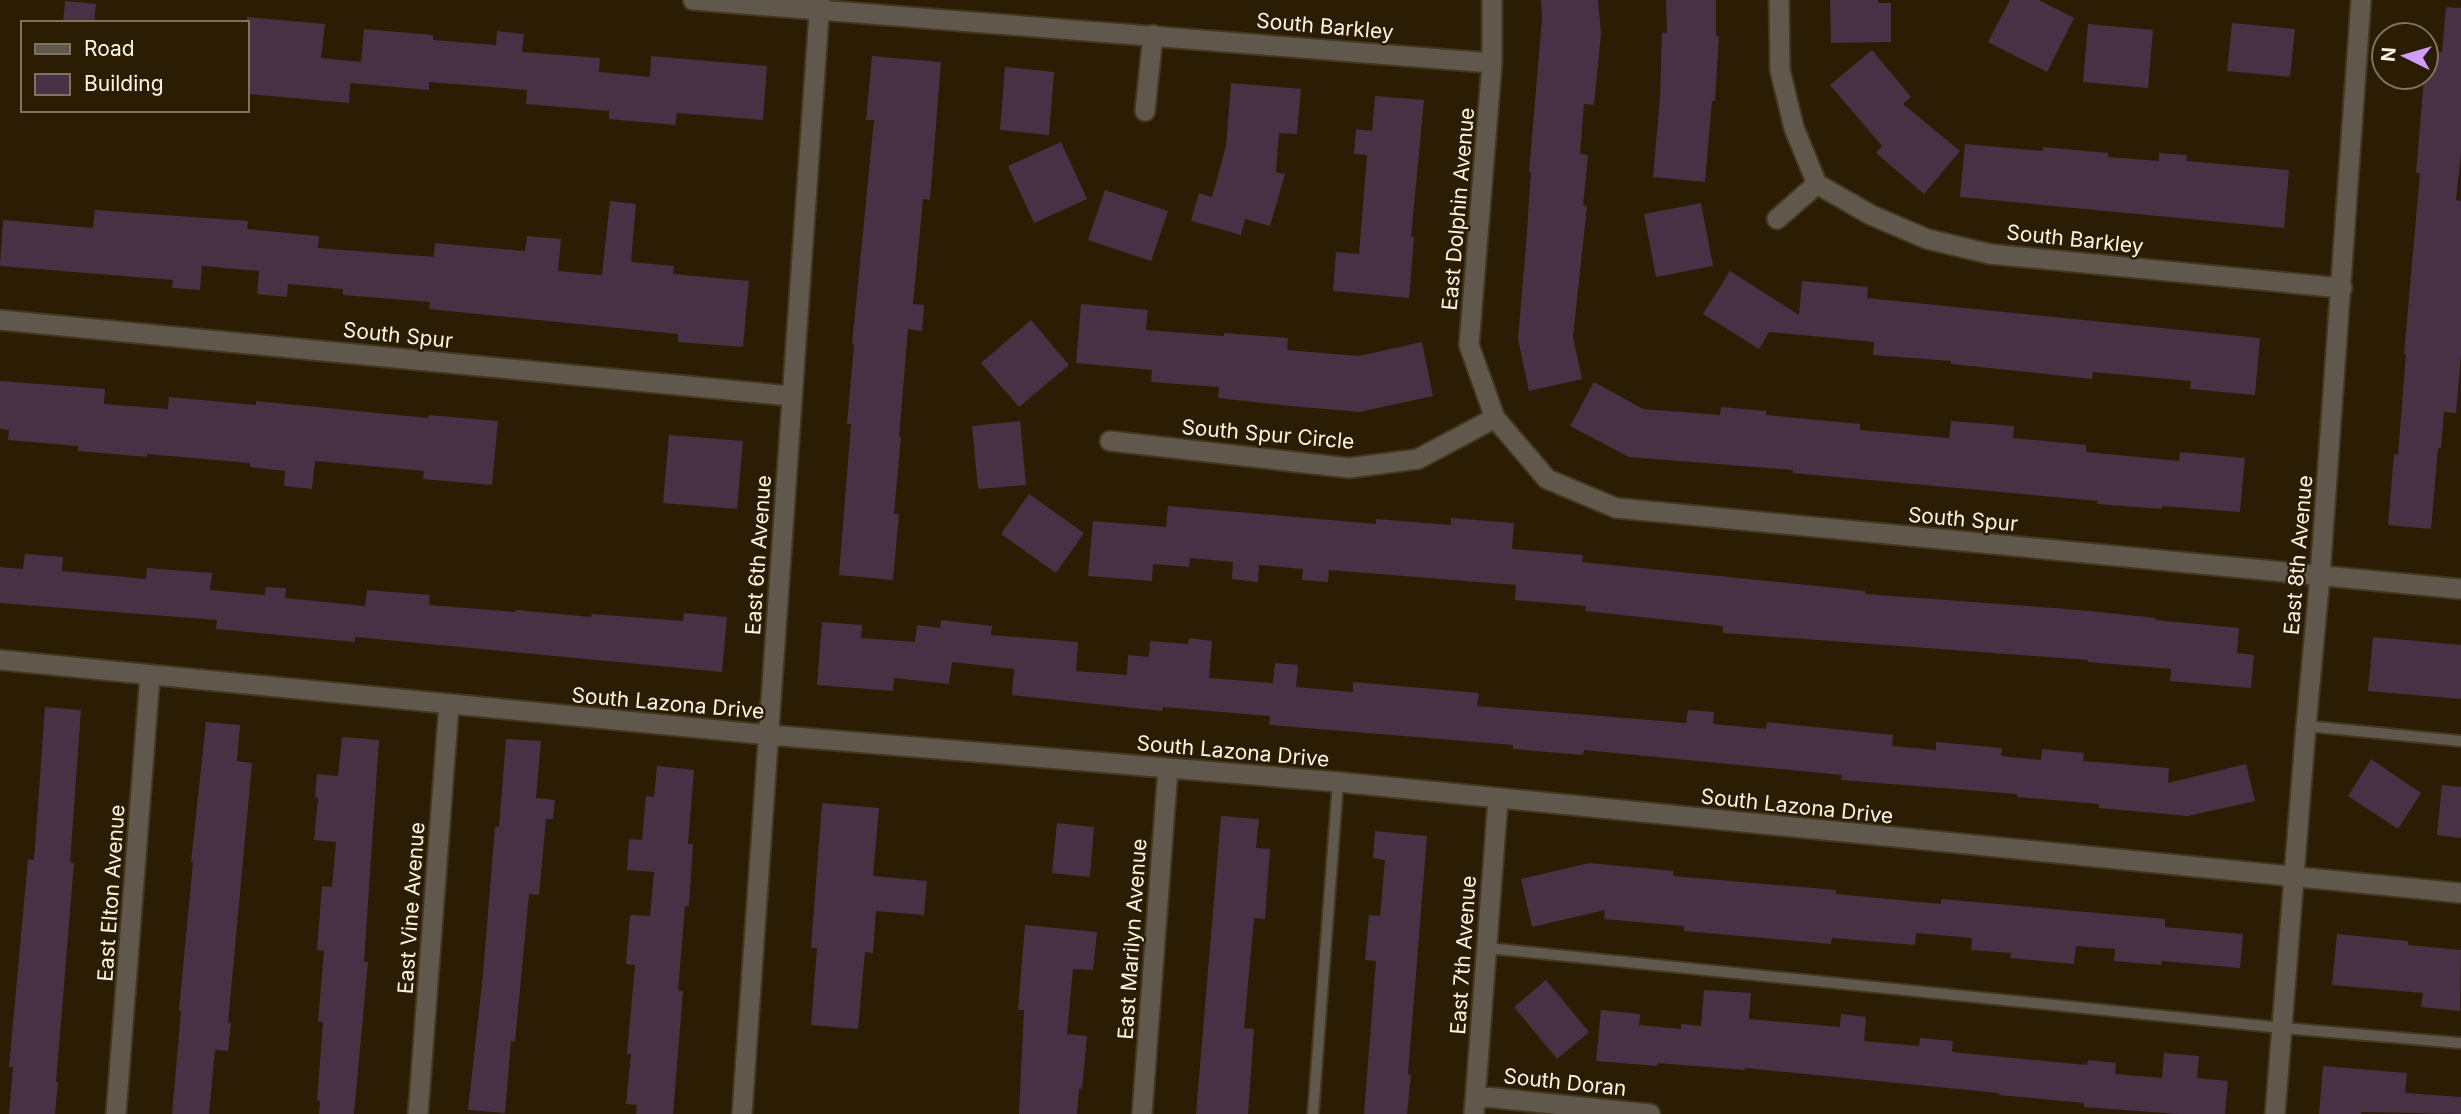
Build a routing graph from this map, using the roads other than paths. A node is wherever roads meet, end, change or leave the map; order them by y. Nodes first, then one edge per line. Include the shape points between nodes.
1 (693, 0) edge
2 (1492, 0) edge
3 (1779, 0) edge
4 (2361, 0) edge
5 (820, 6) edge
6 (1153, 35) junction
7 (1492, 63) junction
8 (1145, 111) dead end
9 (1818, 184) junction
10 (1777, 219) dead end
11 (2342, 288) junction
12 (0, 320) edge
13 (792, 396) junction
14 (1495, 418) junction
15 (1110, 441) dead end
16 (2320, 576) junction
17 (2461, 589) edge
18 (0, 660) edge
19 (150, 675) junction
20 (449, 705) junction
21 (2306, 726) junction
22 (769, 735) junction
23 (2461, 741) edge
24 (1168, 768) junction
25 (1338, 782) junction
26 (1498, 799) junction
27 (2294, 878) junction
28 (2461, 893) edge
29 (1487, 948) junction
30 (2283, 1028) junction
31 (2461, 1043) edge
32 (1475, 1105) edge
33 (116, 1114) edge
34 (418, 1114) edge
35 (742, 1114) edge
36 (1142, 1114) edge
37 (1313, 1114) edge
38 (1650, 1114) edge
39 (2275, 1114) edge

1 - 5 street, South Barkley
2 - 7 street, East Dolphin Avenue
3 - 9 street via 1780,70 1794,128
4 - 11 street, East 8th Avenue
5 - 6 street, South Barkley
5 - 13 street, East 6th Avenue
6 - 7 street, South Barkley
6 - 8 street
7 - 14 street, East Dolphin Avenue via 1469,345
9 - 10 street
9 - 11 street, South Barkley via 1871,215 1927,239 1990,254
11 - 16 street, East 8th Avenue
12 - 13 street, South Spur
13 - 22 street, East 6th Avenue
14 - 15 street, South Spur Circle via 1418,458 1349,468
14 - 16 street, South Spur via 1547,480 1616,508
16 - 17 street, South Spur
16 - 21 street, East 8th Avenue
18 - 19 street, South Lazona Drive
19 - 20 street, South Lazona Drive
19 - 33 street, East Elton Avenue
20 - 22 street, South Lazona Drive
20 - 34 street, East Vine Avenue
21 - 23 lane
21 - 27 street, East 8th Avenue
22 - 24 street, South Lazona Drive
22 - 35 street, East 6th Avenue
24 - 25 street, South Lazona Drive
24 - 36 street, East Marilyn Avenue
25 - 26 street, South Lazona Drive
25 - 37 lane
26 - 27 street, South Lazona Drive
26 - 29 street, East 7th Avenue
27 - 28 street, South Lazona Drive
27 - 30 street, East 8th Avenue
29 - 30 lane
29 - 32 street, East 7th Avenue
30 - 31 lane
30 - 39 street, East 8th Avenue
32 - 38 street, South Doran

